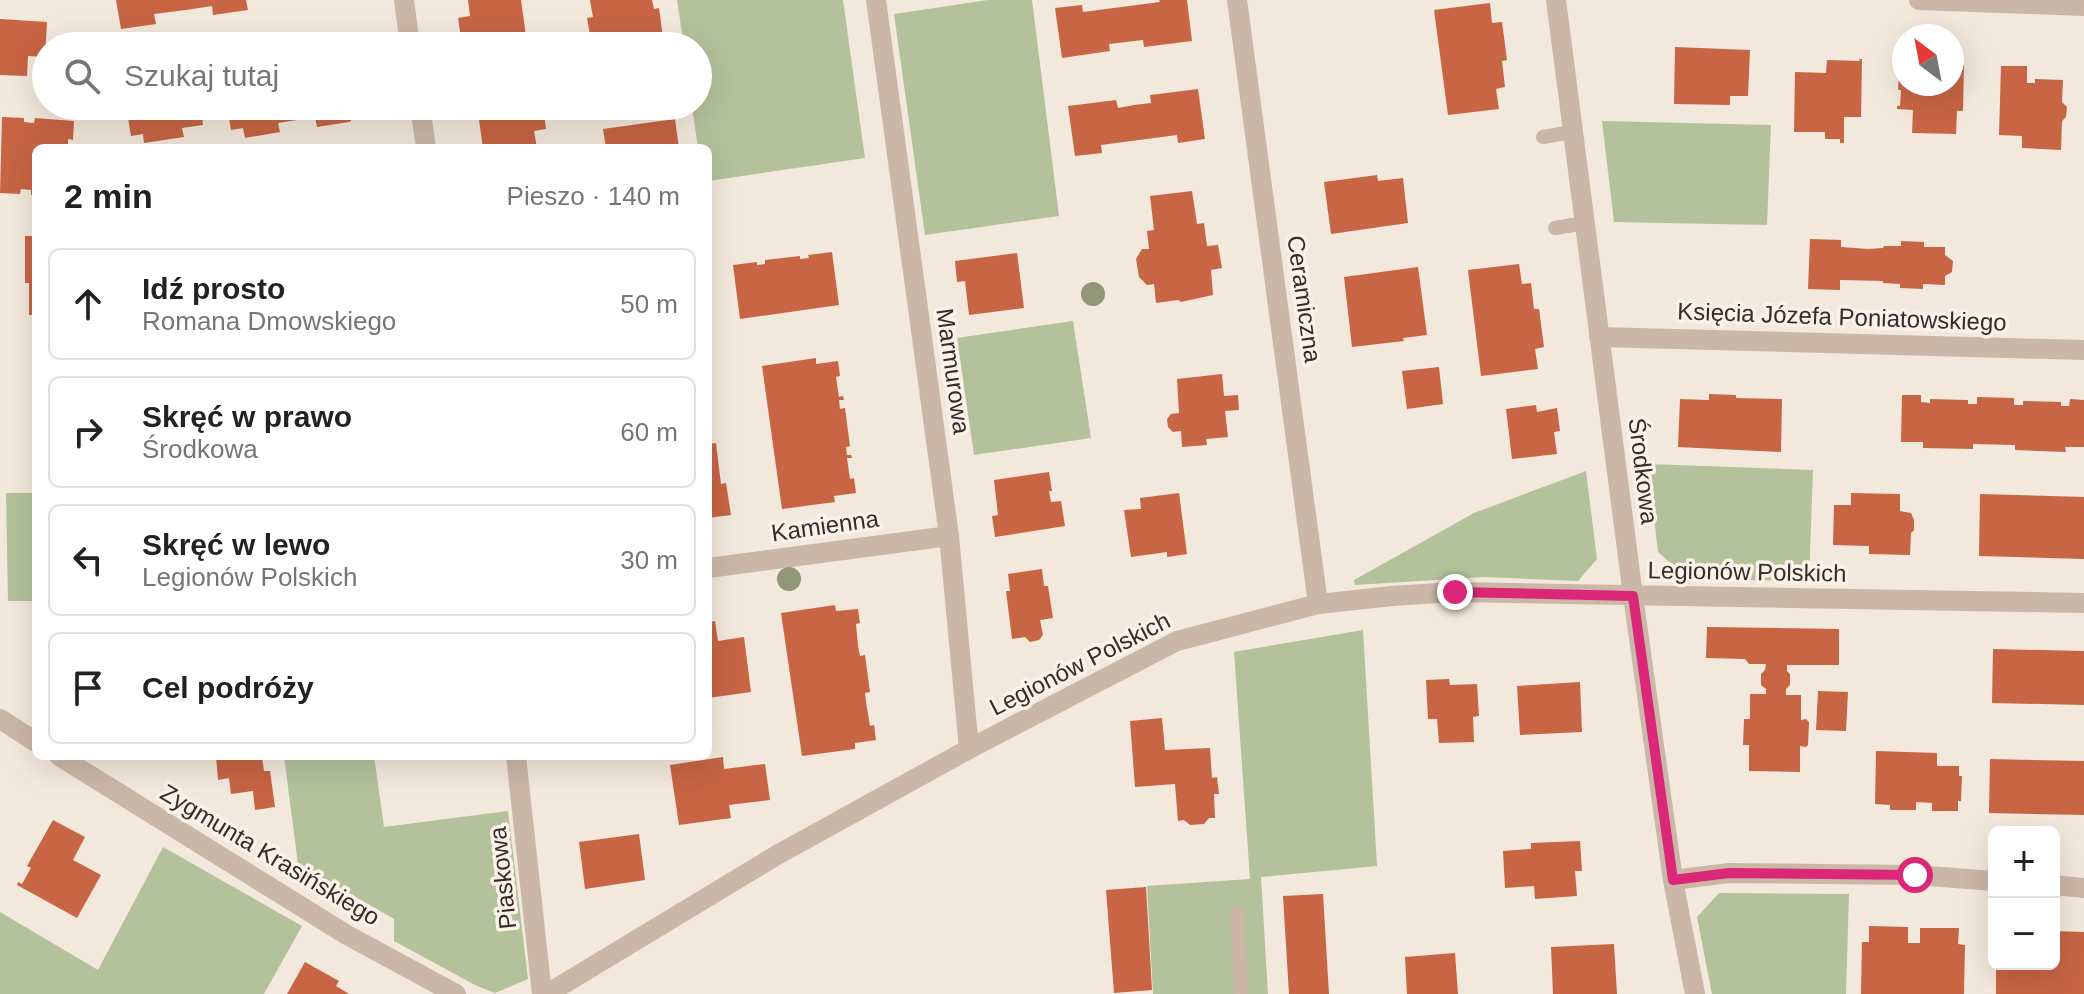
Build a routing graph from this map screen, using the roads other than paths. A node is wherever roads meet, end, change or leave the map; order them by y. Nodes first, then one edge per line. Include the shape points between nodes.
1 (404, 0) edge
2 (876, 0) edge
3 (1237, 0) edge
4 (1556, 0) edge
5 (1919, 0) edge
6 (2084, 6) edge
7 (408, 32) edge
8 (422, 120) edge
9 (1573, 132) junction
10 (1543, 137) dead end
11 (425, 144) edge
12 (1585, 223) junction
13 (1555, 228) dead end
14 (1599, 337) junction
15 (2084, 350) edge
16 (949, 536) junction
17 (712, 567) edge
18 (1633, 596) junction
19 (2084, 603) edge
20 (1318, 604) junction
21 (0, 719) edge
22 (32, 739) edge
23 (969, 749) junction
24 (65, 760) edge
25 (516, 760) edge
26 (1673, 880) junction
27 (1988, 881) edge
28 (2060, 886) edge
29 (2084, 888) edge
30 (1237, 912) dead end
31 (456, 994) edge
32 (544, 994) edge
33 (1241, 994) edge
34 (1695, 994) edge

1 - 7 street
2 - 16 street, Marmurowa
3 - 20 street, Ceramiczna
4 - 9 street, Środkowa
5 - 6 street
8 - 11 street
9 - 10 lane
9 - 12 street, Środkowa
12 - 13 lane
12 - 14 street, Środkowa
14 - 15 street, Księcia Józefa Poniatowskiego
14 - 18 street, Środkowa
16 - 17 street, Kamienna
16 - 23 street, Marmurowa
18 - 19 street, Legionów Polskich
18 - 20 street, Legionów Polskich via 1455,592
18 - 26 street, Środkowa
20 - 23 street, Legionów Polskich via 1177,641
21 - 22 street
23 - 32 street, Legionów Polskich via 777,855
24 - 31 street, Zygmunta Krasińskiego via 347,935
25 - 32 street, Piaskowa
26 - 27 street via 1729,873
26 - 34 street, Środkowa
28 - 29 street
30 - 33 lane

